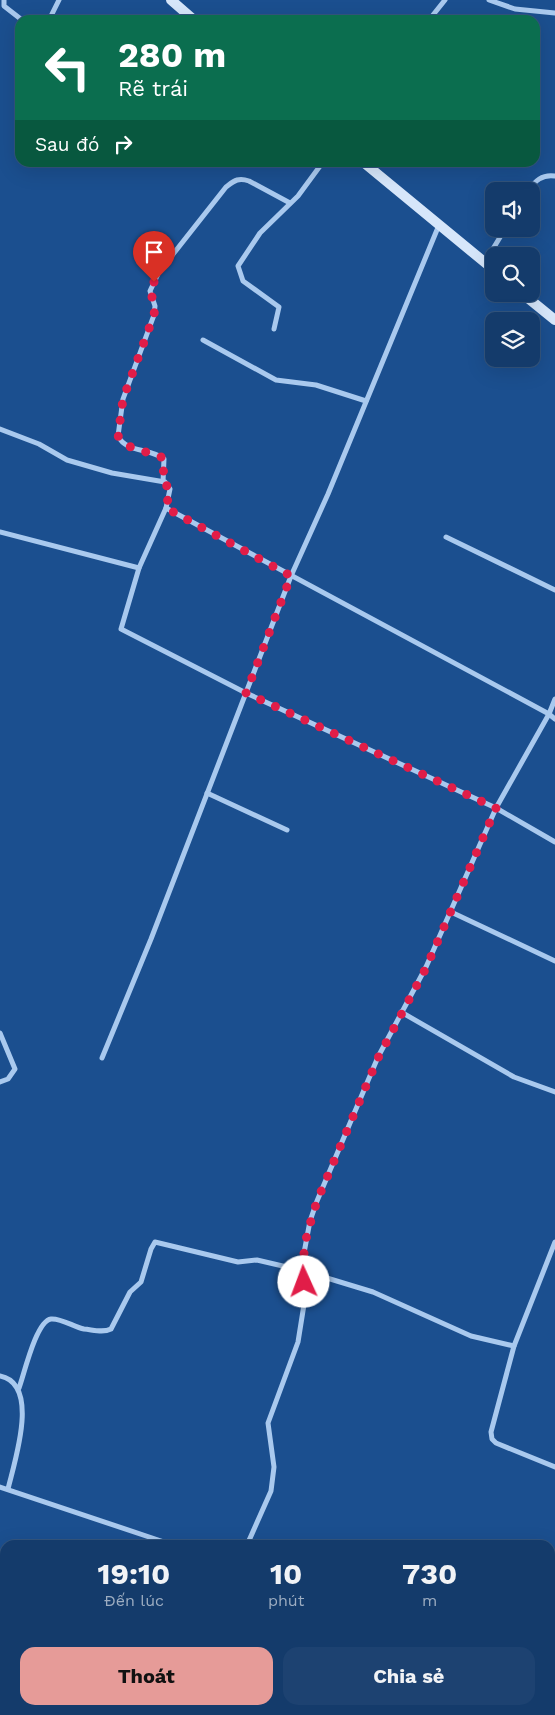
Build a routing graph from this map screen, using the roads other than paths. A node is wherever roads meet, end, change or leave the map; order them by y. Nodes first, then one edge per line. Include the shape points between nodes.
1 (4, 0) edge
2 (59, 0) edge
3 (171, 0) edge
4 (445, 0) edge
5 (489, 0) edge
6 (555, 13) edge
7 (16, 15) edge
8 (52, 15) edge
9 (188, 15) edge
10 (433, 15) edge
11 (320, 167) edge
12 (369, 167) edge
13 (555, 176) edge
14 (537, 182) edge
15 (290, 203) junction
16 (439, 225) junction
17 (500, 237) edge
18 (484, 262) joint
19 (533, 302) edge
20 (555, 320) edge
21 (274, 329) dead end
22 (203, 340) dead end
23 (366, 402) junction
24 (0, 429) edge
25 (163, 482) junction
26 (166, 508) junction
27 (0, 532) edge
28 (446, 537) dead end
29 (139, 568) junction
30 (291, 576) junction
31 (555, 590) edge
32 (246, 693) junction
33 (555, 699) edge
34 (549, 714) junction
35 (555, 719) edge
36 (207, 793) junction
37 (496, 808) junction
38 (287, 830) dead end
39 (555, 842) edge
40 (451, 912) junction
41 (555, 962) edge
42 (401, 1012) junction
43 (0, 1033) edge
44 (102, 1058) dead end
45 (0, 1082) edge
46 (555, 1092) edge
47 (555, 1243) edge
48 (304, 1271) junction
49 (514, 1346) junction
50 (0, 1376) edge
51 (19, 1388) junction
52 (555, 1467) edge
53 (0, 1487) edge
54 (8, 1489) junction
55 (158, 1540) edge
56 (249, 1540) edge

1 - 7 street via 4,6
2 - 8 street
3 - 9 main road
4 - 10 street
5 - 6 street via 515,9
11 - 15 street via 308,186
12 - 16 main road
13 - 14 street via 543,176
15 - 21 street via 260,233 238,266 243,281 279,307
15 - 25 street via 249,181 234,181 159,272 150,291 154,315 123,399 118,436 128,446 164,458
16 - 18 main road
16 - 23 street
17 - 18 street
19 - 20 main road
22 - 23 street via 276,380 316,385
23 - 30 street
24 - 25 street via 39,444 67,460 112,473
25 - 26 street via 170,489
26 - 29 street
26 - 30 street
27 - 29 street
28 - 31 street
29 - 32 street via 121,630
30 - 32 street
30 - 34 street
32 - 36 street
32 - 37 street
33 - 34 street
34 - 35 street
34 - 37 street
36 - 38 street
36 - 44 street via 152,939
37 - 39 street
37 - 40 street
40 - 41 street
40 - 42 street via 426,968
42 - 46 street via 514,1077
42 - 48 street via 353,1112 340,1151 317,1201 307,1234
43 - 45 street via 15,1069 8,1079
47 - 49 street
48 - 49 street via 373,1292 471,1336
48 - 51 street via 257,1260 238,1262 155,1242 141,1282 130,1292 111,1329 106,1332 80,1328 52,1319 44,1322 36,1336
48 - 56 street via 306,1292 298,1342 268,1422 274,1467 271,1491
49 - 52 street via 491,1436 496,1443
50 - 51 street
51 - 54 street via 23,1414
53 - 54 street
54 - 55 street

